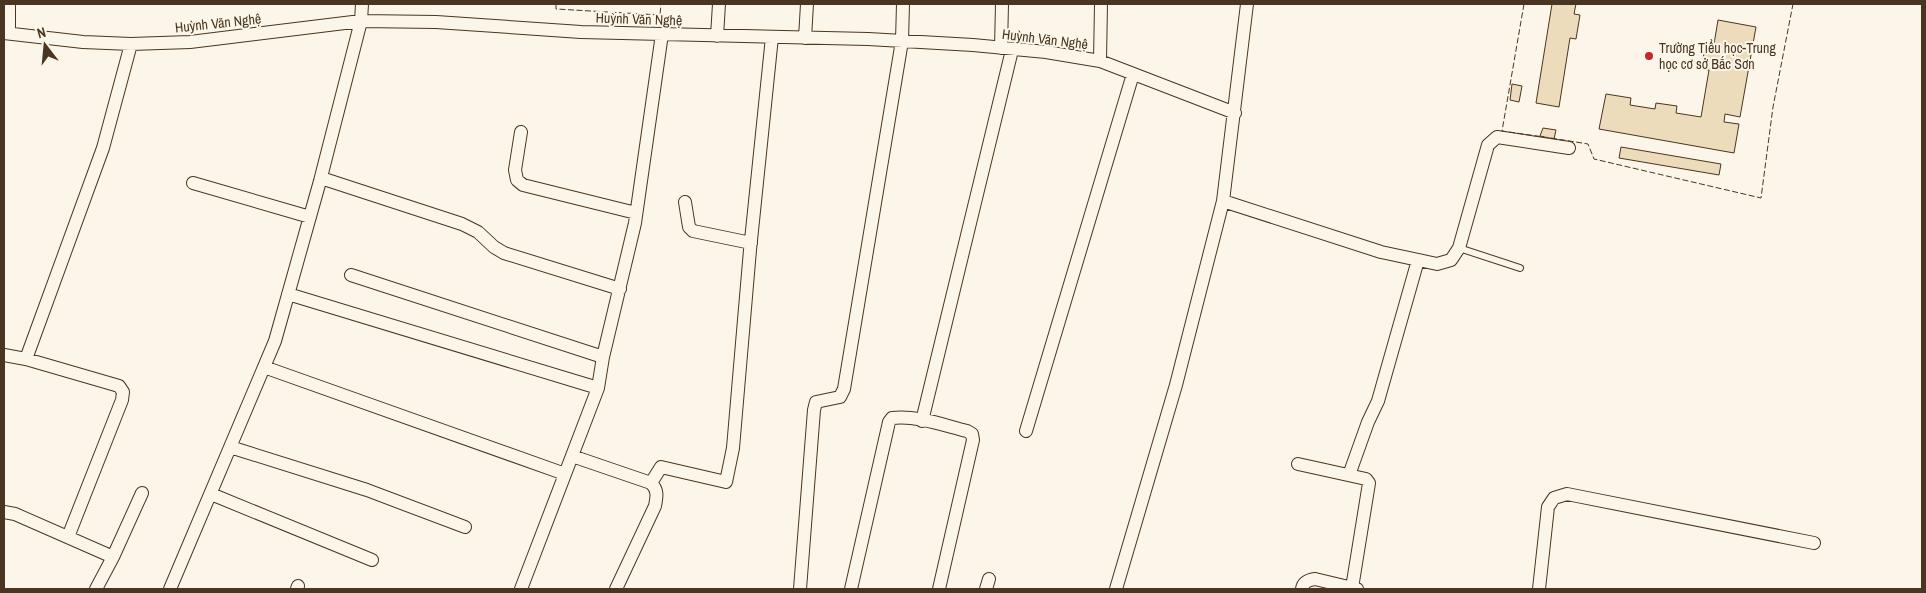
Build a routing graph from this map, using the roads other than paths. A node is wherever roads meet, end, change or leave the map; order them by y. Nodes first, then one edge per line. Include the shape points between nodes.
1 (9, 4) edge
2 (362, 4) edge
3 (719, 4) edge
4 (807, 4) edge
5 (903, 4) edge
6 (1002, 4) edge
7 (1101, 4) edge
8 (1247, 4) edge
9 (361, 21) junction
10 (6, 33) edge
11 (662, 34) junction
12 (717, 36) junction
13 (772, 37) junction
14 (805, 38) junction
15 (902, 41) junction
16 (131, 44) junction
17 (1007, 49) junction
18 (1100, 61) junction
19 (1132, 74) junction
20 (1235, 113) junction
21 (521, 132) dead end
22 (1569, 148) dead end
23 (321, 178) junction
24 (193, 183) dead end
25 (1223, 201) junction
26 (685, 202) dead end
27 (636, 213) junction
28 (310, 217) junction
29 (751, 243) junction
30 (1459, 248) junction
31 (1418, 260) junction
32 (1520, 268) dead end
33 (351, 275) dead end
34 (620, 289) junction
35 (288, 294) junction
36 (4, 355) edge
37 (603, 357) junction
38 (26, 359) junction
39 (264, 366) junction
40 (598, 388) junction
41 (922, 421) junction
42 (1026, 430) dead end
43 (230, 447) junction
44 (572, 456) junction
45 (1298, 464) dead end
46 (565, 474) junction
47 (1349, 475) junction
48 (651, 483) junction
49 (142, 493) dead end
50 (211, 494) junction
51 (4, 512) edge
52 (465, 527) dead end
53 (68, 537) junction
54 (1814, 543) dead end
55 (113, 557) junction
56 (372, 560) dead end
57 (96, 589) edge
58 (170, 589) edge
59 (521, 589) edge
60 (616, 589) edge
61 (800, 589) edge
62 (851, 589) edge
63 (939, 589) edge
64 (1116, 589) edge
65 (1302, 589) edge
66 (1355, 589) edge
67 (1540, 589) edge

1 - 10 street
2 - 9 street
3 - 12 street
4 - 14 street
5 - 15 street
6 - 17 street
7 - 18 street
8 - 20 street
9 - 11 street, Huỳnh Văn Nghệ
9 - 16 street, Huỳnh Văn Nghệ via 190,42
9 - 23 street
10 - 16 street, Huỳnh Văn Nghệ
11 - 12 street, Huỳnh Văn Nghệ
11 - 27 street
12 - 13 street, Huỳnh Văn Nghệ
13 - 14 street, Huỳnh Văn Nghệ
13 - 29 street
14 - 15 street, Huỳnh Văn Nghệ
15 - 17 street, Huỳnh Văn Nghệ
15 - 61 street via 844,389 840,397 816,402 814,410
16 - 38 street via 103,148
17 - 18 street, Huỳnh Văn Nghệ
17 - 41 street
18 - 19 street, Huỳnh Văn Nghệ
19 - 20 street, Huỳnh Văn Nghệ
19 - 42 street
20 - 25 street
21 - 27 street via 515,170 517,180
22 - 30 street via 1497,137 1493,140 1488,145
23 - 28 street
23 - 34 street via 462,224 478,232 504,253
24 - 28 street
25 - 31 street via 1381,252
25 - 64 street via 1176,385
26 - 29 street via 689,227 693,231
27 - 34 street
28 - 35 street
29 - 48 street via 733,448 726,482 661,467
30 - 31 street via 1451,260 1437,264
30 - 32 lane
31 - 47 street via 1378,401
33 - 37 street
34 - 37 street
35 - 39 street via 275,341
35 - 40 street
36 - 38 street
37 - 40 street
38 - 53 street via 119,386 123,392
39 - 43 street
39 - 46 street
40 - 44 street
41 - 62 street via 892,418 889,422
41 - 63 street via 966,430 972,434 973,440
43 - 50 street
43 - 52 street via 367,490
44 - 46 street
44 - 48 street
45 - 47 street
46 - 59 street
47 - 66 street via 1369,482
48 - 60 street via 658,496 655,506
49 - 55 street
50 - 56 street
50 - 58 street
51 - 53 street
53 - 55 street
54 - 67 street via 1567,494 1554,498 1548,507
55 - 57 street
65 - 66 street via 1308,580 1315,579

